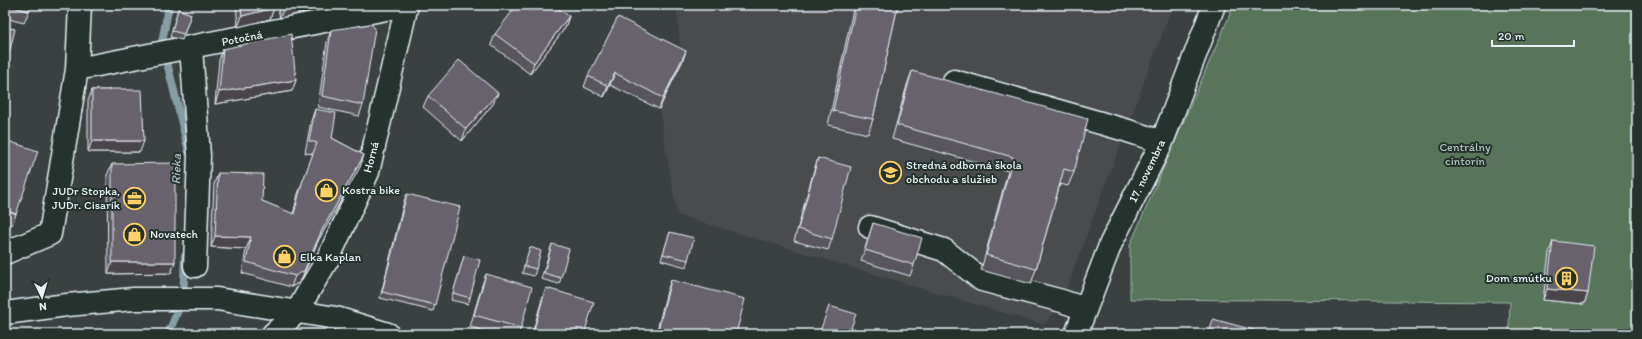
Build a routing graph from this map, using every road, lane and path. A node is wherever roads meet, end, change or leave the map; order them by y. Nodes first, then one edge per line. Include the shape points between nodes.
1 (80, 5) edge
2 (407, 5) edge
3 (1214, 5) edge
4 (191, 48) junction
5 (77, 69) junction
6 (954, 81) edge
7 (1162, 142) junction
8 (870, 227) edge
9 (5, 253) edge
10 (195, 266) dead end
11 (1085, 309) junction
12 (296, 312) junction
13 (5, 313) edge
14 (273, 334) edge
15 (388, 334) edge
16 (1076, 334) edge

1 - 5 street
2 - 4 street, Potočná
2 - 12 street, Horná via 368,172 329,256
3 - 7 street, 17. novembra
4 - 5 street, Potočná
4 - 10 street via 200,156
5 - 9 street via 50,234
6 - 7 street
7 - 11 street, 17. novembra via 1111,243
8 - 11 street via 944,250 982,280
11 - 16 street, 17. novembra
12 - 13 street via 217,299 134,299
12 - 14 street, Horná
12 - 15 street via 336,318

